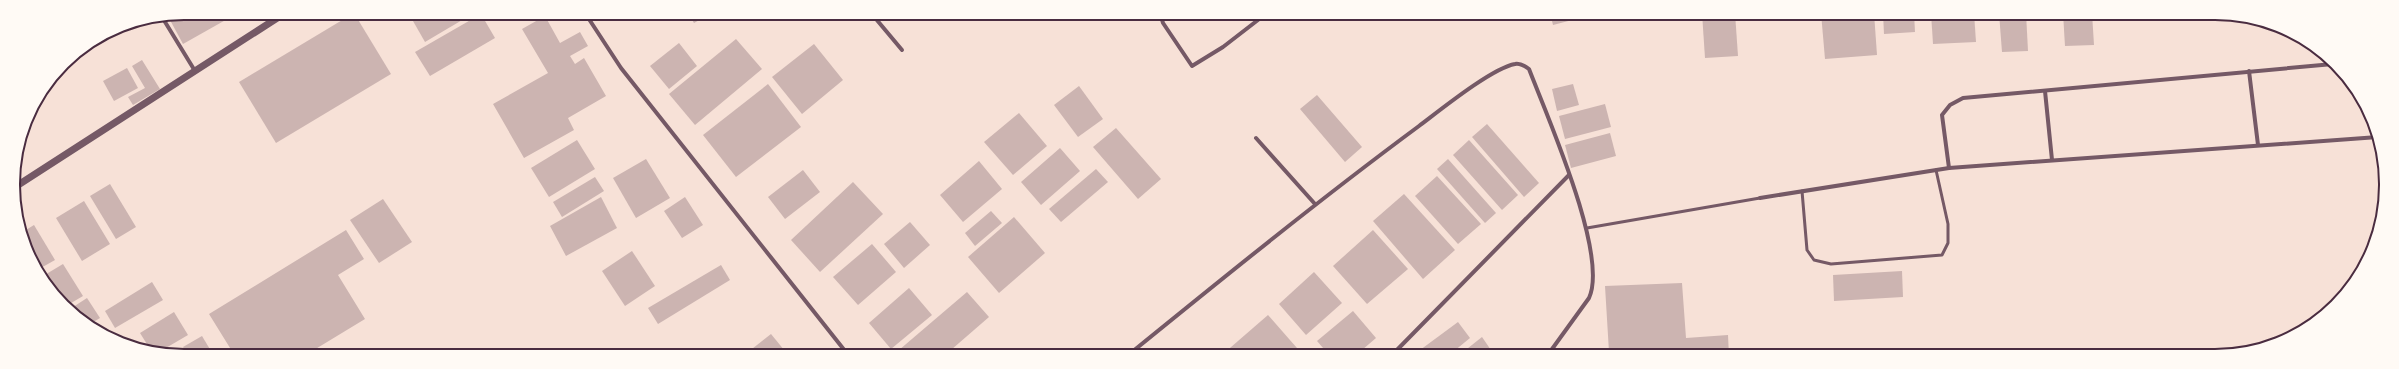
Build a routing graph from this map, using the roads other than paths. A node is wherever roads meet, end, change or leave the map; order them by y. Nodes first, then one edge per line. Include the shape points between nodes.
1 (274, 20) edge
2 (590, 20) edge
3 (877, 20) edge
4 (1162, 20) edge
5 (1258, 20) edge
6 (164, 21) edge
7 (902, 50) dead end
8 (2327, 65) edge
9 (195, 71) junction
10 (2250, 72) junction
11 (2045, 91) junction
12 (2372, 137) edge
13 (1256, 138) dead end
14 (2258, 145) junction
15 (2052, 160) junction
16 (1949, 168) junction
17 (1936, 170) junction
18 (1569, 175) junction
19 (20, 184) edge
20 (1802, 191) junction
21 (1760, 198) joint
22 (1314, 204) junction
23 (1586, 228) junction
24 (843, 349) edge
25 (1136, 349) edge
26 (1398, 349) edge
27 (1552, 349) edge

1 - 9 street
2 - 24 street via 621,68
3 - 7 street
4 - 5 street via 1192,66 1223,47
6 - 9 street
8 - 10 street
9 - 19 street
10 - 11 street
10 - 14 street
11 - 15 street
11 - 16 street via 1963,98 1950,104 1942,115
12 - 14 street
13 - 22 street
14 - 15 street
15 - 16 street
16 - 17 street
17 - 20 street
17 - 20 lane via 1948,224 1948,243 1942,255 1831,264 1814,260 1807,250
18 - 22 street via 1529,69 1515,64 1472,88
18 - 23 street
18 - 26 street
20 - 21 street
21 - 23 lane
22 - 25 street
23 - 27 street via 1593,289

